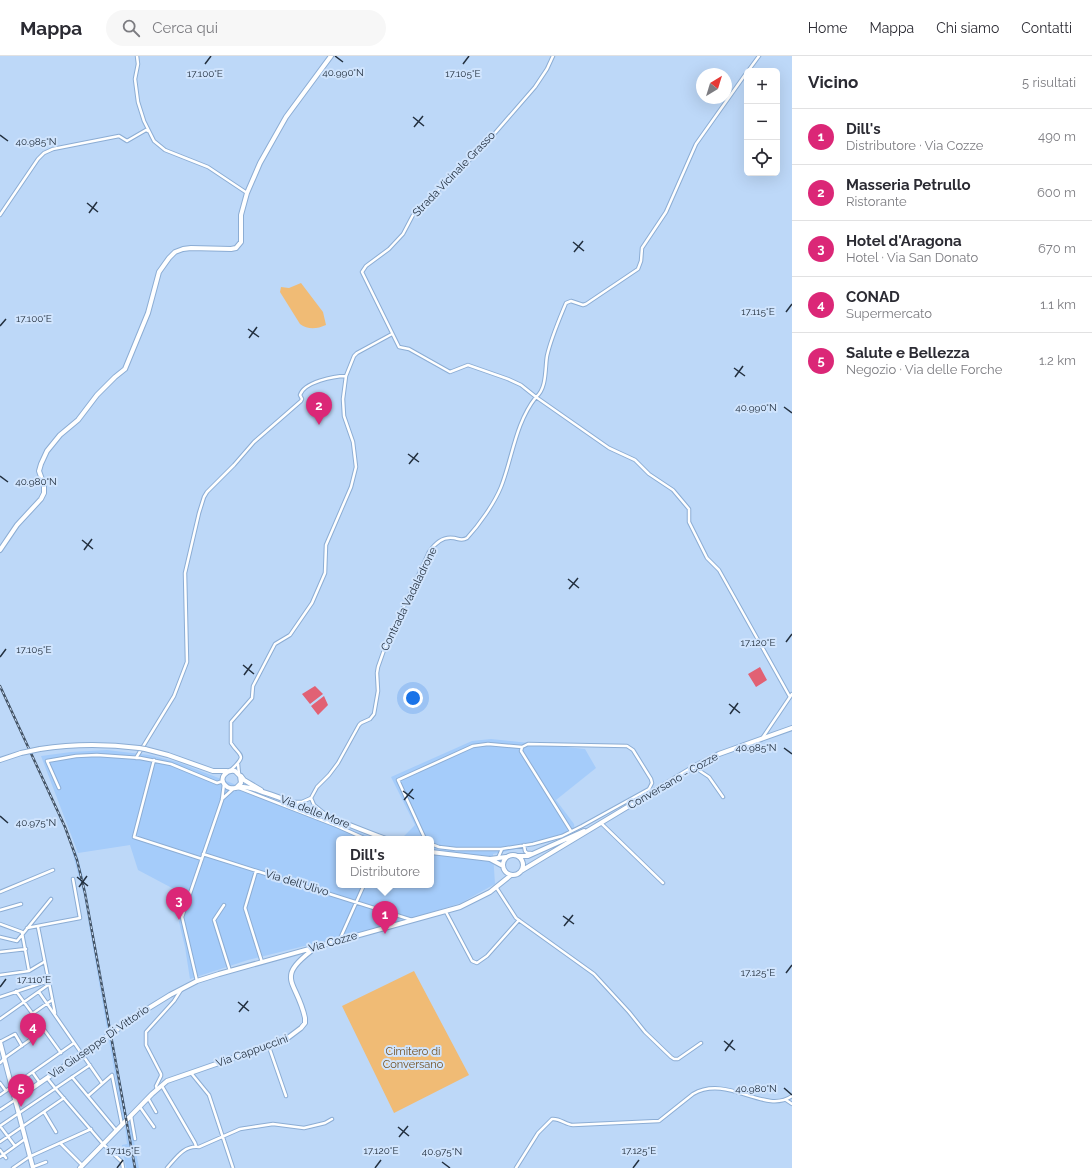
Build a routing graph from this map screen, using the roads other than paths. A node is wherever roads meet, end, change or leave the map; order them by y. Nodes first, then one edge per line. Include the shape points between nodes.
1 (137, 56) edge
2 (332, 56) edge
3 (553, 56) edge
4 (759, 56) edge
5 (750, 68) edge
6 (744, 76) edge
7 (149, 132) junction
8 (247, 193) junction
9 (0, 215) edge
10 (392, 334) junction
11 (346, 376) junction
12 (536, 396) junction
13 (0, 550) edge
14 (791, 696) edge
15 (792, 728) edge
16 (762, 738) junction
17 (522, 747) junction
18 (136, 758) junction
19 (0, 760) edge
20 (154, 760) junction
21 (238, 764) junction
22 (697, 765) junction
23 (213, 771) junction
24 (229, 771) junction
25 (240, 775) junction
26 (223, 781) junction
27 (59, 788) dead end
28 (236, 788) junction
29 (267, 793) junction
30 (723, 797) dead end
31 (311, 798) junction
32 (222, 800) junction
33 (291, 802) junction
34 (327, 816) junction
35 (601, 823) junction
36 (571, 831) junction
37 (359, 836) edge
38 (378, 836) edge
39 (424, 836) edge
40 (563, 841) junction
41 (434, 845) edge
42 (524, 845) junction
43 (502, 849) junction
44 (434, 852) edge
45 (203, 854) junction
46 (518, 856) junction
47 (506, 857) junction
48 (498, 858) junction
49 (202, 859) junction
50 (490, 859) junction
51 (503, 866) junction
52 (53, 870) dead end
53 (256, 870) junction
54 (521, 871) junction
55 (505, 872) junction
56 (511, 875) junction
57 (73, 879) dead end
58 (501, 883) junction
59 (663, 883) dead end
60 (496, 887) junction
61 (363, 888) edge
62 (0, 892) edge
63 (51, 899) dead end
64 (357, 902) junction
65 (21, 904) dead end
66 (224, 905) dead end
67 (0, 910) edge
68 (446, 912) junction
69 (412, 920) junction
70 (519, 920) junction
71 (0, 924) edge
72 (38, 927) junction
73 (27, 928) junction
74 (22, 932) junction
75 (0, 937) edge
76 (339, 941) junction
77 (317, 947) junction
78 (26, 949) junction
79 (0, 952) edge
80 (44, 962) junction
81 (262, 962) junction
82 (29, 970) junction
83 (230, 971) junction
84 (0, 975) edge
85 (48, 981) junction
86 (197, 981) junction
87 (48, 985) junction
88 (184, 986) junction
89 (16, 991) junction
90 (39, 992) junction
91 (0, 997) edge
92 (52, 1000) junction
93 (24, 1002) junction
94 (47, 1003) junction
95 (32, 1014) junction
96 (56, 1016) junction
97 (0, 1019) edge
98 (44, 1030) junction
99 (0, 1042) edge
100 (74, 1043) junction
101 (701, 1043) dead end
102 (22, 1046) junction
103 (269, 1047) junction
104 (61, 1053) junction
105 (82, 1054) junction
106 (5, 1060) junction
107 (0, 1063) edge
108 (90, 1065) junction
109 (191, 1072) junction
110 (33, 1073) junction
111 (72, 1076) junction
112 (47, 1078) junction
113 (0, 1083) edge
114 (40, 1083) junction
115 (102, 1083) junction
116 (162, 1086) junction
117 (12, 1088) junction
118 (55, 1088) junction
119 (157, 1090) junction
120 (6, 1091) junction
121 (0, 1095) edge
122 (88, 1096) junction
123 (286, 1096) dead end
124 (792, 1096) edge
125 (64, 1098) junction
126 (148, 1098) junction
127 (15, 1100) junction
128 (786, 1100) junction
129 (792, 1104) edge
130 (140, 1106) junction
131 (0, 1110) edge
132 (44, 1112) junction
133 (156, 1112) dead end
134 (18, 1114) junction
135 (131, 1116) junction
136 (332, 1119) dead end
137 (122, 1125) junction
138 (0, 1126) edge
139 (22, 1127) junction
140 (154, 1127) dead end
141 (91, 1129) junction
142 (116, 1130) junction
143 (56, 1132) dead end
144 (8, 1137) junction
145 (223, 1137) junction
146 (25, 1139) junction
147 (135, 1139) dead end
148 (0, 1142) edge
149 (60, 1143) junction
150 (103, 1144) junction
151 (15, 1146) junction
152 (196, 1146) junction
153 (0, 1150) edge
154 (4, 1155) junction
155 (0, 1157) edge
156 (30, 1157) junction
157 (6, 1158) dead end
158 (46, 1162) dead end
159 (82, 1167) edge
160 (13, 1168) edge
161 (33, 1168) edge
162 (123, 1168) edge
163 (167, 1168) edge
164 (233, 1168) edge
165 (516, 1168) edge

1 - 7 street via 135,79 138,102
2 - 8 street via 286,117 260,163
3 - 10 street, Strada Vicinale Grasso via 535,87 473,158 413,215 403,234 389,249 362,272
4 - 5 street
6 - 12 street via 696,144 666,212 642,248 638,269 586,304 571,301 566,303 549,350 545,379
7 - 8 street via 154,141 165,150 208,167
7 - 9 street via 146,130 127,141 120,136 112,137 53,148 44,153
8 - 13 street via 241,215 241,242 236,248 183,249 175,252 159,272 148,313 125,369 115,376 78,420 60,435 47,451 39,471 44,493
10 - 11 street via 357,353
10 - 12 street via 399,347 409,349 450,372 468,365 508,379
11 - 18 street via 327,378 302,390 301,401 254,442 206,494 185,573 187,662 174,696
11 - 21 street via 344,416 353,442 356,467 351,487 326,545 325,573 312,603 290,635 275,644 253,686 252,698 231,722 231,743 242,756
12 - 14 street via 609,448 635,460 649,474 673,490 689,509 690,522 707,558 719,570
12 - 31 street, Contrada Vadaladrone via 520,422 501,487 491,505 467,538 446,538 437,542 430,552 378,667 378,692 374,714 359,725 338,763
14 - 16 street
15 - 16 street, Conversano - Cozze
16 - 22 street, Conversano - Cozze
17 - 36 street via 521,751
17 - 36 street via 528,744 627,746 633,750 651,779 649,788
17 - 39 street via 488,744 473,746 398,780
18 - 20 street
18 - 27 street via 97,755 47,762
19 - 23 street, bridge via 40,749 95,745 145,749
20 - 26 street via 185,769 218,783
20 - 49 street via 134,837
21 - 24 street
21 - 25 street
22 - 30 street
22 - 35 street, Conversano - Cozze
23 - 24 street
23 - 26 street
24 - 25 street via 236,771
24 - 26 street via 224,774
25 - 28 street via 241,783
25 - 29 street
26 - 28 street via 227,787
26 - 32 street
28 - 29 street via 243,787
28 - 32 street
28 - 37 street
29 - 33 street, Via delle More
31 - 33 street via 302,802
31 - 34 street via 314,805
32 - 45 street
33 - 34 street, Via delle More
34 - 38 street, Via delle More
35 - 40 street
35 - 54 street
35 - 59 street
36 - 42 street via 562,836
40 - 42 street via 530,854 525,851
40 - 46 street via 528,856
41 - 43 street via 456,849
42 - 43 street
43 - 47 street
43 - 48 street
44 - 50 street
45 - 49 street
45 - 53 street, Via dell'Ulivo
46 - 47 street
46 - 54 street via 523,864
47 - 48 street
47 - 51 street
48 - 50 street
49 - 86 street via 182,917
50 - 51 street
51 - 55 street
52 - 62 street
53 - 64 street, Via dell'Ulivo
53 - 81 street via 245,908
54 - 56 street
55 - 56 street
55 - 58 street
56 - 58 street, Via Cozze
57 - 72 street via 80,918
58 - 60 street, Via Cozze
60 - 68 street, Via Cozze via 479,898
60 - 70 street
61 - 64 street
63 - 73 street
64 - 69 street, Via dell'Ulivo
64 - 76 street
65 - 67 street
66 - 83 street via 214,920
68 - 69 street, Via Cozze
68 - 70 street via 472,962 477,963 487,956
69 - 76 street, Via Cozze
70 - 101 street via 594,974 645,1032 674,1059
71 - 74 street
72 - 73 street
72 - 80 street
73 - 74 street
74 - 75 street via 16,941
74 - 78 street
76 - 77 street, Via Cozze
77 - 81 street, Via Cozze
77 - 103 street, Via Cappuccini via 295,965 290,976 304,1013 305,1023 290,1038
78 - 79 street
78 - 82 street
80 - 82 street
80 - 85 street
81 - 83 street, Via Cozze
82 - 84 street
83 - 86 street, Via Cozze
85 - 87 street
85 - 89 street
86 - 88 street, Via Cozze
87 - 90 street
87 - 92 street
88 - 105 street, Via Giuseppe Di Vittorio
88 - 119 street via 146,1032 146,1045 161,1074
89 - 91 street
89 - 93 street
90 - 93 street
90 - 94 street
92 - 94 street
92 - 96 street
93 - 95 street
93 - 97 street
94 - 95 street
94 - 96 street
95 - 98 street
96 - 100 street
98 - 102 street
98 - 104 street
99 - 102 street via 15,1034
99 - 106 street
100 - 104 street
100 - 105 street
102 - 106 street via 6,1056
103 - 109 street, Via Cappuccini
103 - 123 street
104 - 110 street
105 - 108 street
105 - 112 street, Via Giuseppe Di Vittorio
106 - 107 street
106 - 117 street
108 - 111 street
108 - 115 street
109 - 116 street, Via Cappuccini via 167,1081
109 - 145 street via 209,1095
110 - 114 street
110 - 117 street
111 - 118 street
111 - 122 street
112 - 114 street, Via Giuseppe Di Vittorio
112 - 118 street
113 - 120 street
114 - 127 street, Via Giuseppe Di Vittorio
115 - 122 street
115 - 137 street via 112,1075
116 - 119 street, Via Cappuccini
116 - 152 street
117 - 120 street
117 - 127 street
118 - 125 street
118 - 134 street
119 - 126 street, Via Cappuccini
120 - 121 street
122 - 142 street
124 - 128 street
125 - 132 street
125 - 141 street
126 - 130 street, Via Cappuccini
126 - 133 street
127 - 131 street
127 - 134 street
128 - 129 street
128 - 165 street via 769,1102 731,1090 712,1089 693,1094 659,1121 573,1125 555,1118 538,1133
130 - 135 street, Via Cappuccini
130 - 140 street
132 - 139 street
132 - 143 street
134 - 138 street
134 - 139 street
135 - 137 street, Via Cappuccini
135 - 147 street
136 - 145 street via 304,1128 273,1124 240,1129
137 - 142 street, Via Cappuccini
138 - 144 street
139 - 144 street
139 - 146 street
141 - 149 street
141 - 150 street
142 - 150 street, Via Cappuccini
144 - 148 street
144 - 151 street
145 - 152 street
145 - 164 street
146 - 151 street
146 - 156 street
149 - 156 street
149 - 159 street
150 - 159 street, Via Cappuccini
150 - 162 street via 122,1162
151 - 154 street
152 - 163 street via 182,1150
153 - 154 street
154 - 155 street
154 - 157 street
156 - 160 street
156 - 161 street
158 - 161 street

